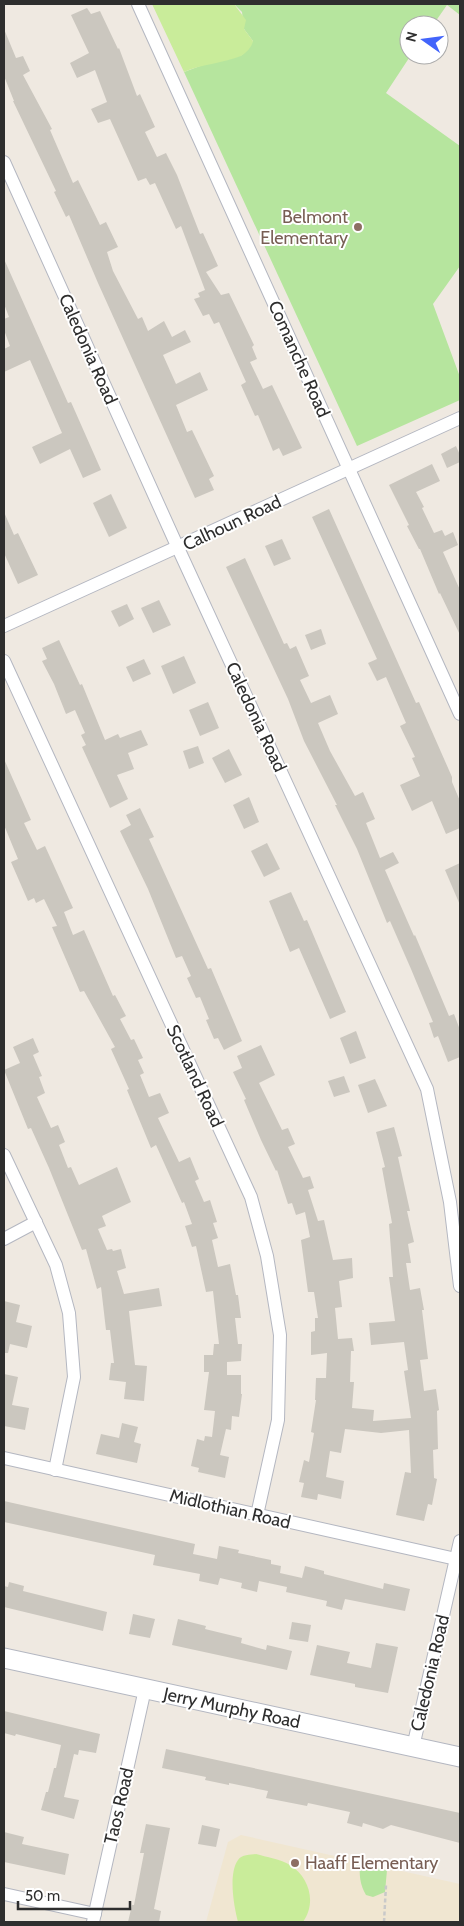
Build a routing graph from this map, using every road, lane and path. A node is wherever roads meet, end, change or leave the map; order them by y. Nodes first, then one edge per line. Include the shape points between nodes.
1 (138, 4) edge
2 (4, 162) edge
3 (460, 418) edge
4 (349, 468) junction
5 (178, 548) junction
6 (4, 626) edge
7 (4, 661) edge
8 (460, 714) edge
9 (4, 1154) edge
10 (455, 1201) edge
11 (36, 1222) junction
12 (4, 1239) edge
13 (460, 1286) edge
14 (4, 1458) edge
15 (55, 1470) junction
16 (257, 1515) junction
17 (460, 1541) edge
18 (456, 1559) junction
19 (4, 1658) edge
20 (145, 1689) junction
21 (413, 1747) junction
22 (460, 1757) edge
23 (386, 1885) dead end
24 (4, 1894) edge
25 (94, 1918) edge
26 (384, 1922) edge

1 - 4 street, Comanche Road
2 - 5 street, Caledonia Road
3 - 4 street, Calhoun Road
4 - 5 street, Calhoun Road
4 - 8 street, Comanche Road
5 - 6 street, Calhoun Road
5 - 10 street, Caledonia Road via 427,1089
7 - 16 street, Scotland Road via 252,1197 267,1256 280,1335 278,1420
9 - 11 street
10 - 13 street, Caledonia Road
11 - 12 street
11 - 15 street via 56,1265 69,1313 74,1368
14 - 15 street, Midlothian Road
15 - 16 street, Midlothian Road
16 - 18 street, Midlothian Road
17 - 18 street, Caledonia Road
18 - 21 street, Caledonia Road
19 - 20 street, Jerry Murphy Road
20 - 21 street, Jerry Murphy Road
20 - 25 street, Taos Road
21 - 22 street, Jerry Murphy Road
23 - 26 path
24 - 25 street

